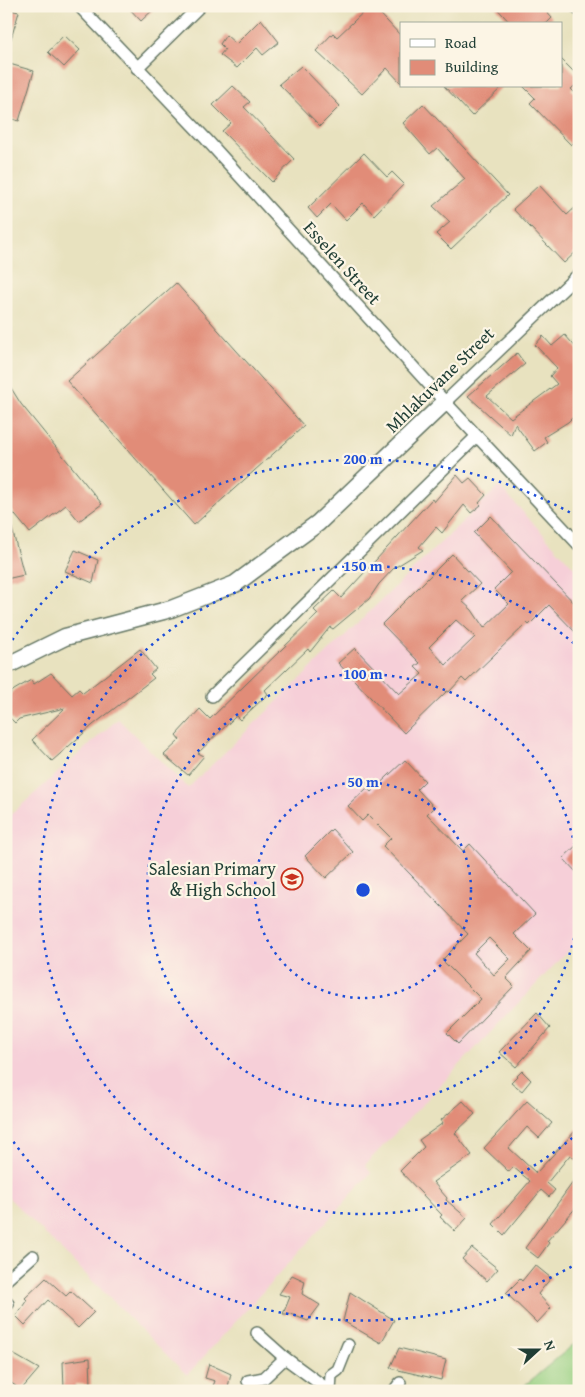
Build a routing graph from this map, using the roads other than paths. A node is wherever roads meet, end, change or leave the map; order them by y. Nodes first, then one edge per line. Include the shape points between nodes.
1 (79, 6) edge
2 (200, 6) edge
3 (575, 6) edge
4 (579, 10) edge
5 (137, 68) junction
6 (579, 274) edge
7 (445, 402) junction
8 (477, 436) junction
9 (579, 545) edge
10 (6, 666) edge
11 (212, 696) dead end
12 (33, 1256) dead end
13 (6, 1280) edge
14 (257, 1333) dead end
15 (348, 1346) dead end
16 (285, 1358) junction
17 (248, 1380) dead end
18 (330, 1391) edge

1 - 5 street, Esselen Street
2 - 5 street
3 - 4 street
5 - 7 street, Esselen Street via 206,139
6 - 7 street, Mhlakuvane Street
7 - 8 street, Esselen Street
7 - 10 street, Mhlakuvane Street via 318,523 235,584 171,609 65,637
8 - 9 street, Esselen Street
8 - 11 street
12 - 13 street
14 - 16 street
15 - 18 street via 338,1370 331,1376
16 - 17 street via 264,1378
16 - 18 street

